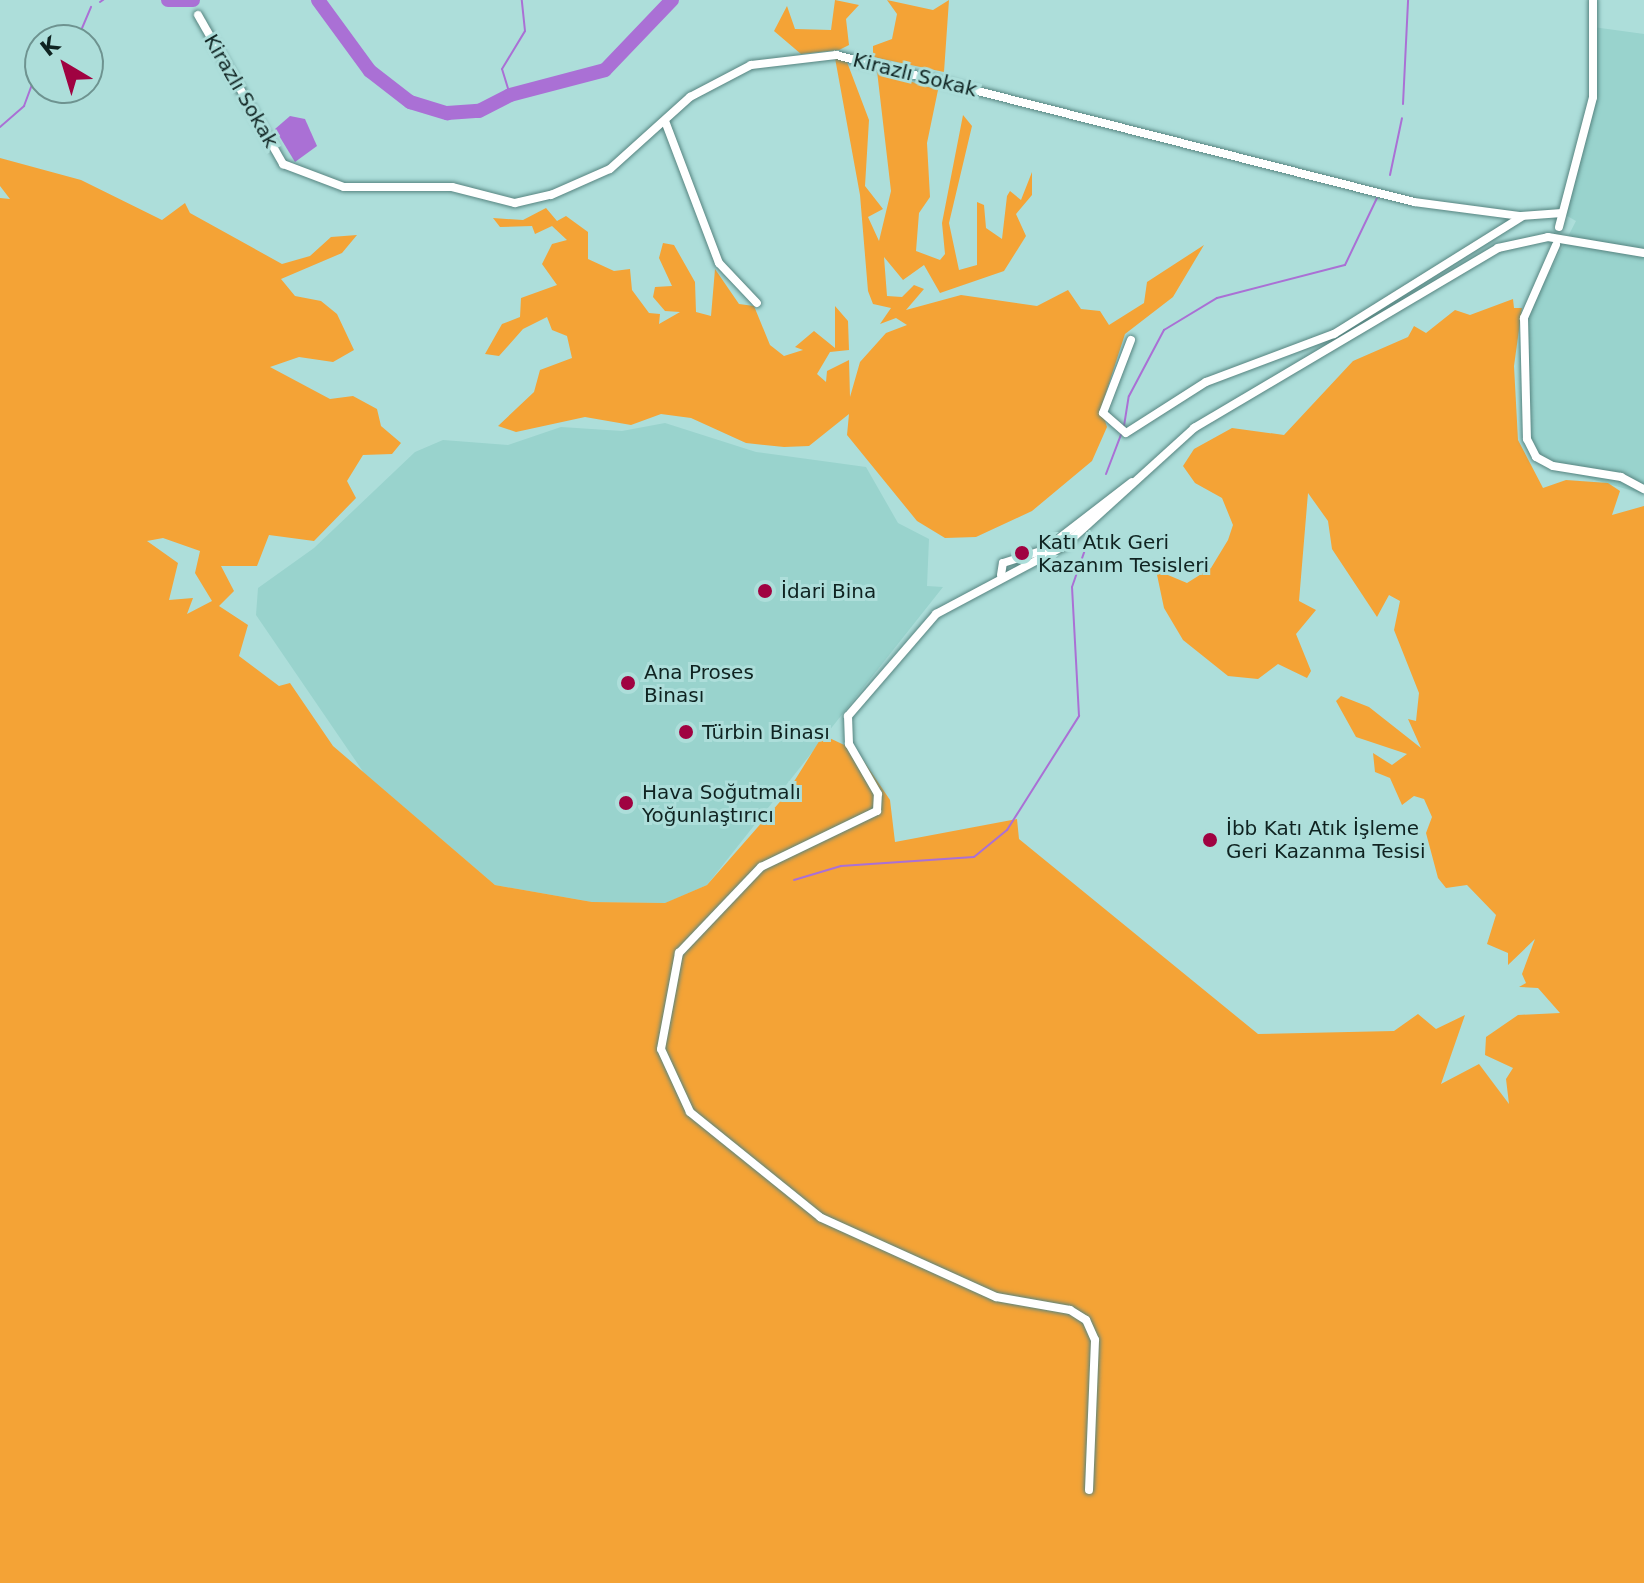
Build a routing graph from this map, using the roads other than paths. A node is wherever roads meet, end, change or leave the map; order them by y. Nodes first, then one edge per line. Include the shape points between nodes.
1 (1593, 0) edge
2 (198, 15) dead end
3 (665, 121) junction
4 (1562, 213) junction
5 (1521, 216) junction
6 (1559, 227) dead end
7 (1556, 245) dead end
8 (1644, 253) edge
9 (757, 303) dead end
10 (1131, 340) dead end
11 (1644, 489) edge
12 (1089, 1490) dead end

1 - 4 street via 1593,97
2 - 3 street, Kirazlı Sokak via 283,164 326,184 452,187 515,203 610,169
3 - 5 street, Kirazlı Sokak via 690,97 751,65 836,55 1414,202
3 - 9 street via 719,263
4 - 5 street, Kirazlı Sokak
4 - 6 street
5 - 10 street via 1334,334 1206,382 1126,433 1103,413
7 - 11 street via 1524,318 1527,439 1536,457 1553,466 1621,477
8 - 12 street via 1548,237 1498,248 1194,428 1056,552 1001,575 922,626 854,704 846,734 878,794 877,811 777,856 694,930 676,964 661,1049 690,1112 820,1217 996,1297 1070,1310 1086,1320 1095,1340

